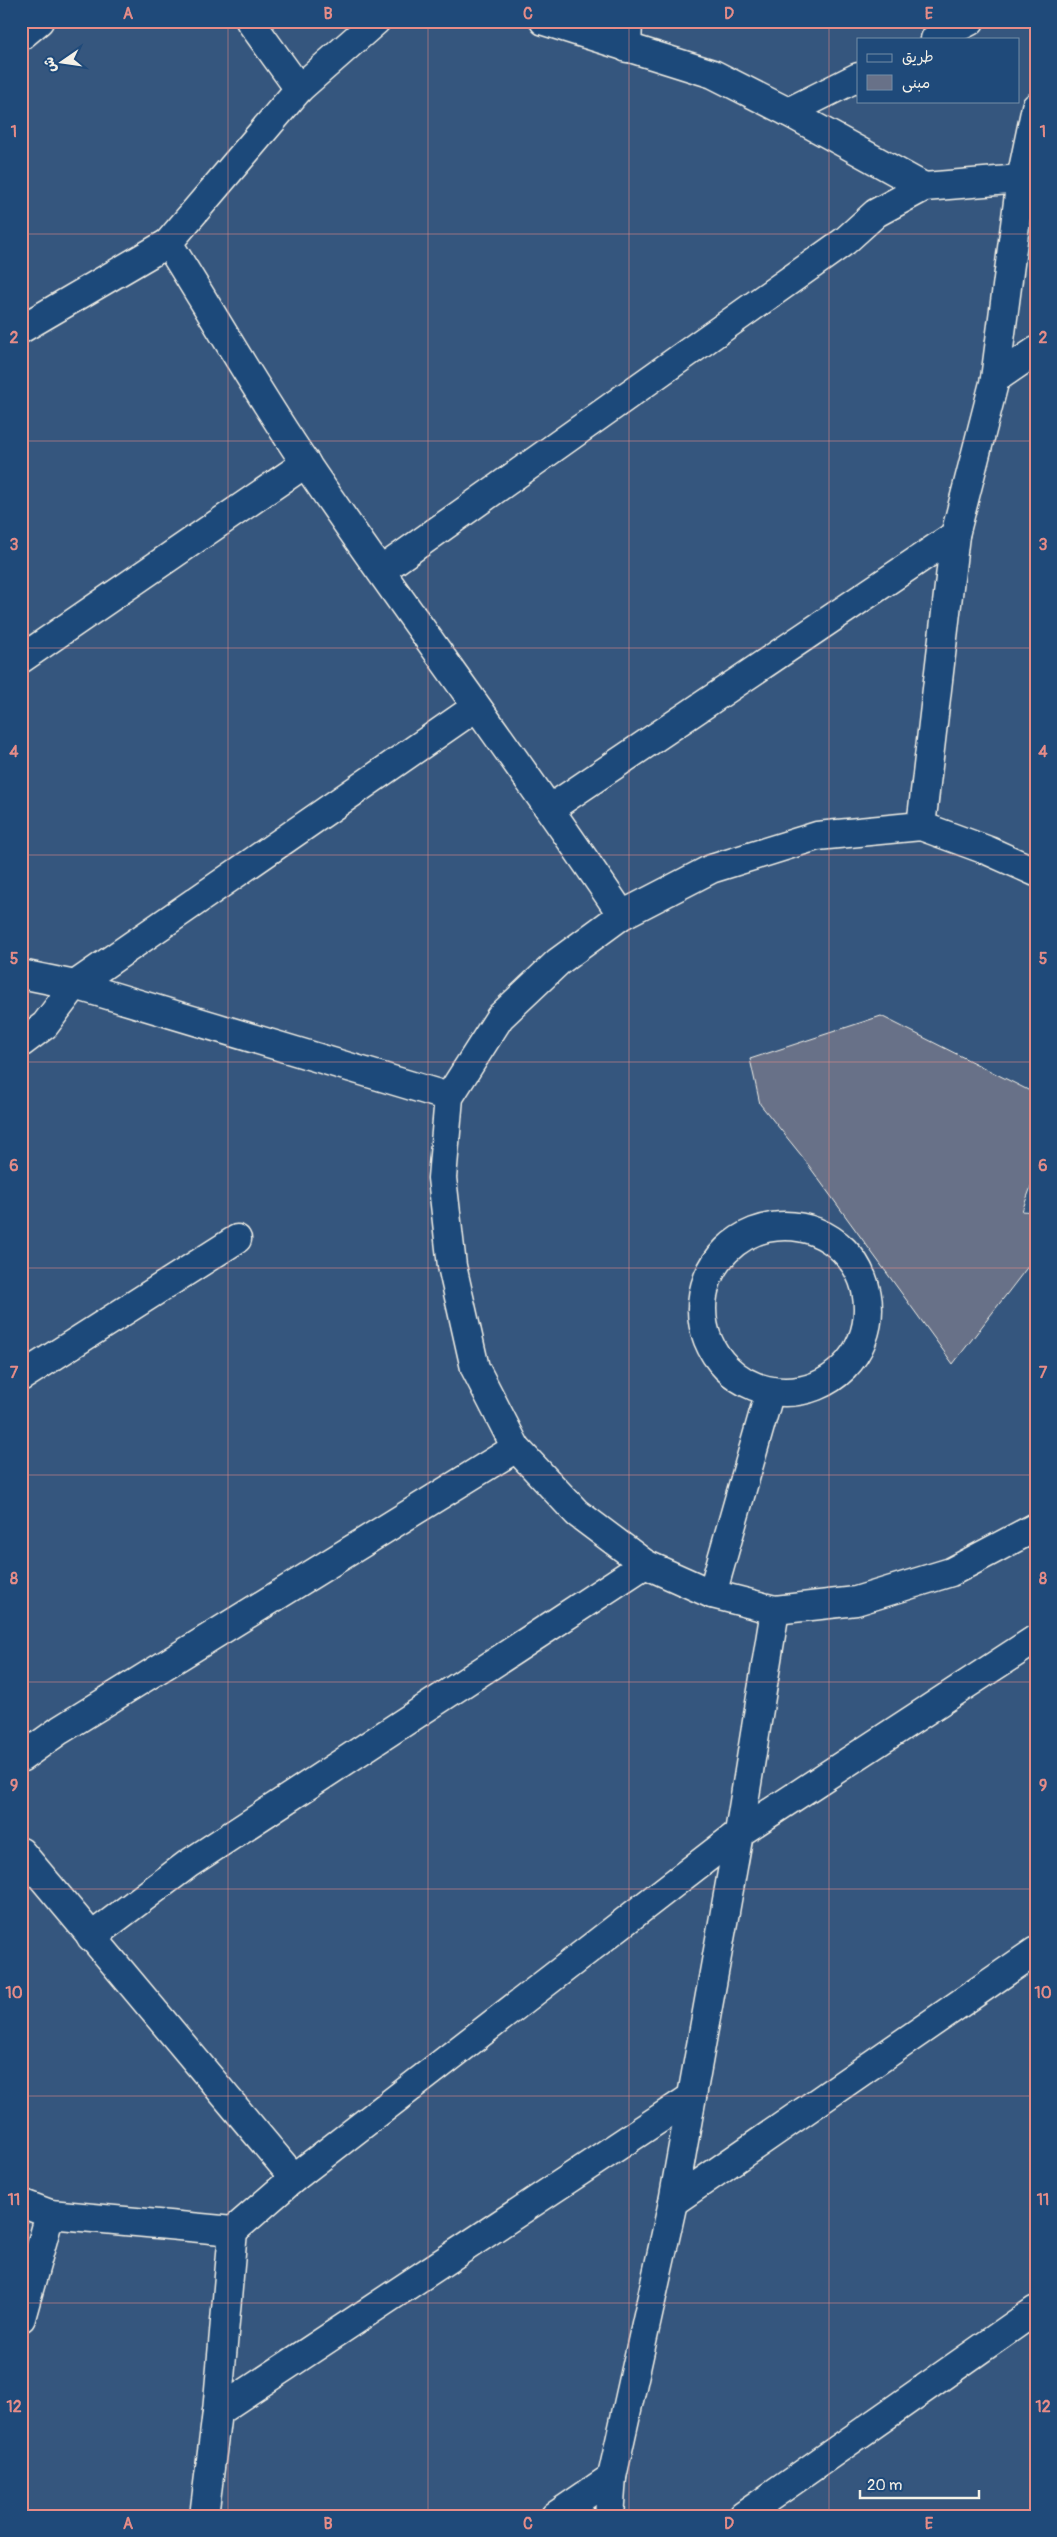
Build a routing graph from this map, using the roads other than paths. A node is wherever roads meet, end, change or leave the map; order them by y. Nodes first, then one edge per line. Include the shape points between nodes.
1 (38, 21) edge
2 (250, 21) edge
3 (376, 21) edge
4 (544, 21) edge
5 (970, 21) edge
6 (627, 34) edge
7 (21, 36) edge
8 (937, 38) edge
9 (857, 78) edge
10 (300, 89) junction
11 (1036, 107) edge
12 (788, 112) junction
13 (1021, 179) junction
14 (924, 187) junction
15 (168, 242) junction
16 (21, 329) edge
17 (1036, 351) edge
18 (995, 379) junction
19 (306, 463) junction
20 (955, 535) junction
21 (382, 570) junction
22 (21, 659) edge
23 (476, 707) junction
24 (550, 808) junction
25 (921, 826) junction
26 (1036, 872) edge
27 (622, 915) junction
28 (21, 974) edge
29 (75, 985) junction
30 (21, 1043) edge
31 (449, 1097) junction
32 (237, 1239) dead end
33 (21, 1377) edge
34 (770, 1391) junction
35 (516, 1448) junction
36 (1036, 1527) edge
37 (645, 1564) junction
38 (712, 1594) junction
39 (775, 1610) junction
40 (1036, 1639) edge
41 (21, 1758) edge
42 (739, 1833) junction
43 (21, 1852) edge
44 (91, 1937) junction
45 (1036, 1951) edge
46 (692, 2097) junction
47 (294, 2178) junction
48 (673, 2202) junction
49 (21, 2203) edge
50 (50, 2214) junction
51 (233, 2231) junction
52 (1036, 2310) edge
53 (21, 2318) edge
54 (217, 2412) junction
55 (612, 2477) junction
56 (204, 2516) edge
57 (556, 2516) edge
58 (609, 2516) edge
59 (743, 2516) edge

1 - 7 street
2 - 10 street
3 - 10 street
4 - 6 street
5 - 8 street
6 - 12 street
9 - 12 street
10 - 15 street
11 - 13 street
12 - 14 street
13 - 14 street
13 - 18 street
14 - 21 street via 876,213 845,241
15 - 16 street
15 - 19 street
17 - 18 street
18 - 20 street
19 - 21 street
19 - 22 street
20 - 24 street
20 - 25 street
21 - 23 street
23 - 24 street
23 - 29 street
24 - 27 street
25 - 26 street via 989,850
25 - 27 street via 816,836 711,870
27 - 31 street via 558,962 500,1017
28 - 29 street
29 - 30 street via 45,1025
29 - 31 street
31 - 35 street via 442,1178 452,1266 475,1368
32 - 33 street
34 - 34 street via 750,1384 718,1359 702,1321 702,1300 716,1261 747,1234 787,1226 808,1229 827,1237 856,1267 864,1286 865,1328 858,1348 830,1379 811,1388 791,1392
34 - 38 street
35 - 37 street via 577,1513
35 - 41 street via 68,1724
36 - 39 street via 951,1572 856,1601
37 - 38 street
37 - 44 street via 188,1864
38 - 39 street
39 - 42 street
40 - 42 street
42 - 46 street
42 - 47 street
43 - 44 street
44 - 47 street
45 - 48 street
46 - 48 street
46 - 54 street
47 - 51 street
48 - 55 street
49 - 50 street
50 - 51 street
50 - 53 street
51 - 54 street
52 - 59 street
54 - 56 street
55 - 57 street
55 - 58 street

